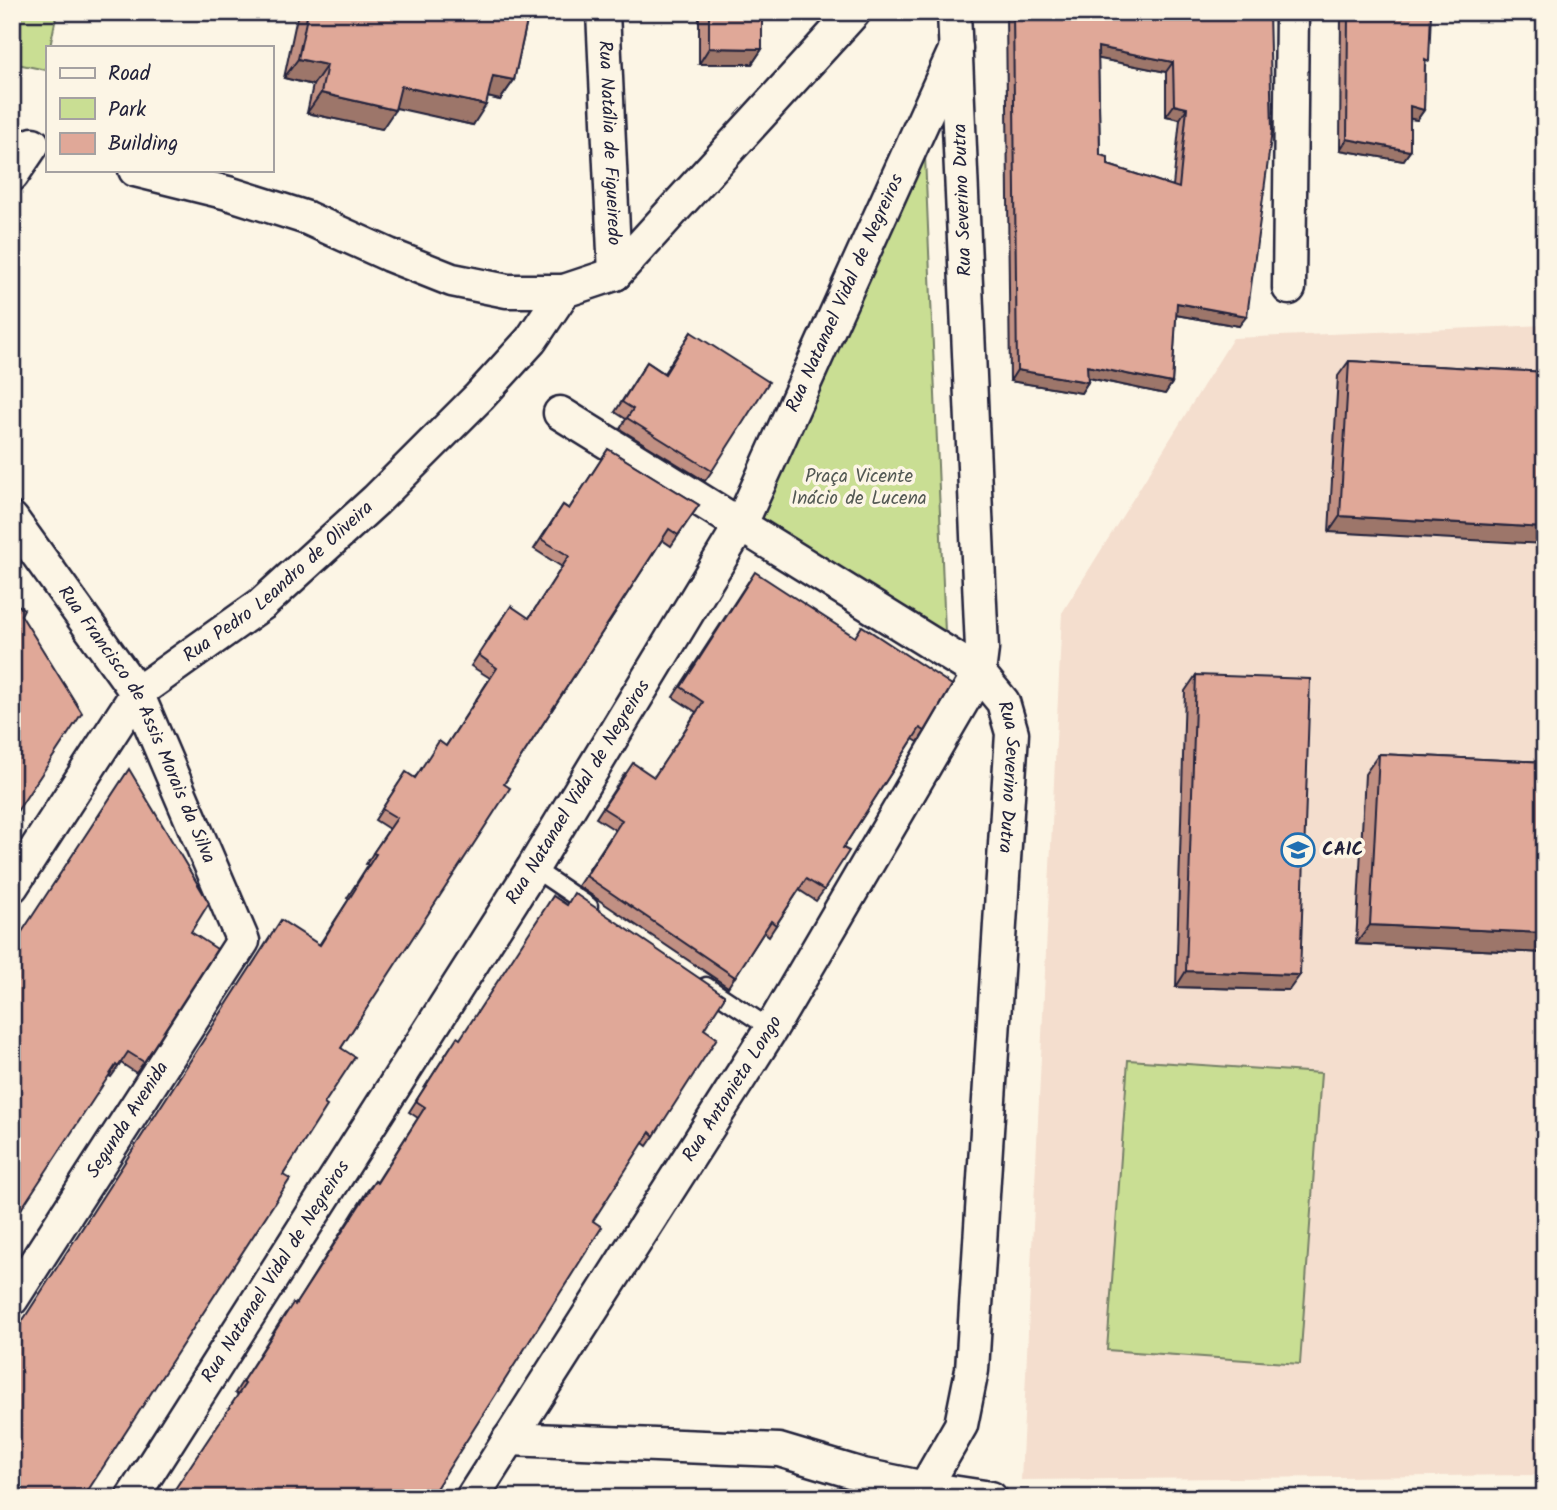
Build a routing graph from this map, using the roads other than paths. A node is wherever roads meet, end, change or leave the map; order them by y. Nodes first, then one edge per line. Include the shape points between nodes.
1 (603, 12) edge
2 (855, 12) edge
3 (954, 12) edge
4 (1292, 12) edge
5 (956, 48) junction
6 (31, 144) edge
7 (143, 172) edge
8 (12, 175) edge
9 (615, 274) junction
10 (1289, 288) dead end
11 (564, 291) junction
12 (560, 413) dead end
13 (12, 519) edge
14 (740, 526) junction
15 (979, 673) junction
16 (136, 693) junction
17 (533, 868) junction
18 (12, 886) edge
19 (601, 914) edge
20 (243, 941) joint
21 (692, 976) edge
22 (771, 1029) junction
23 (12, 1299) edge
24 (509, 1439) junction
25 (938, 1494) edge
26 (132, 1498) edge
27 (472, 1498) edge
28 (991, 1498) edge

1 - 9 street, Rua Natália de Figueiredo
2 - 9 street
3 - 5 street, Rua Severino Dutra
4 - 10 street
5 - 14 street, Rua Natanael Vidal de Negreiros
5 - 15 street, Rua Severino Dutra via 982,649
6 - 8 street
7 - 11 street via 307,218 452,280 507,291
9 - 11 street
11 - 16 street, Rua Pedro Leandro de Oliveira via 531,340 376,500 262,604
12 - 14 street
13 - 16 street, Rua Francisco de Assis Morais da Silva
14 - 15 street
14 - 17 street, Rua Natanael Vidal de Negreiros
15 - 22 street, Rua Antonieta Longo
15 - 25 street, Rua Severino Dutra via 1003,702 1012,733 972,1370 961,1425
16 - 18 street, Rua Pedro Leandro de Oliveira
16 - 20 street, Rua Francisco de Assis Morais da Silva
17 - 19 lane
17 - 26 street, Rua Natanael Vidal de Negreiros
20 - 23 street, Segunda Avenida
21 - 22 lane
22 - 24 street, Rua Antonieta Longo
24 - 25 street via 779,1450
24 - 27 street, Rua Antonieta Longo
25 - 28 street

